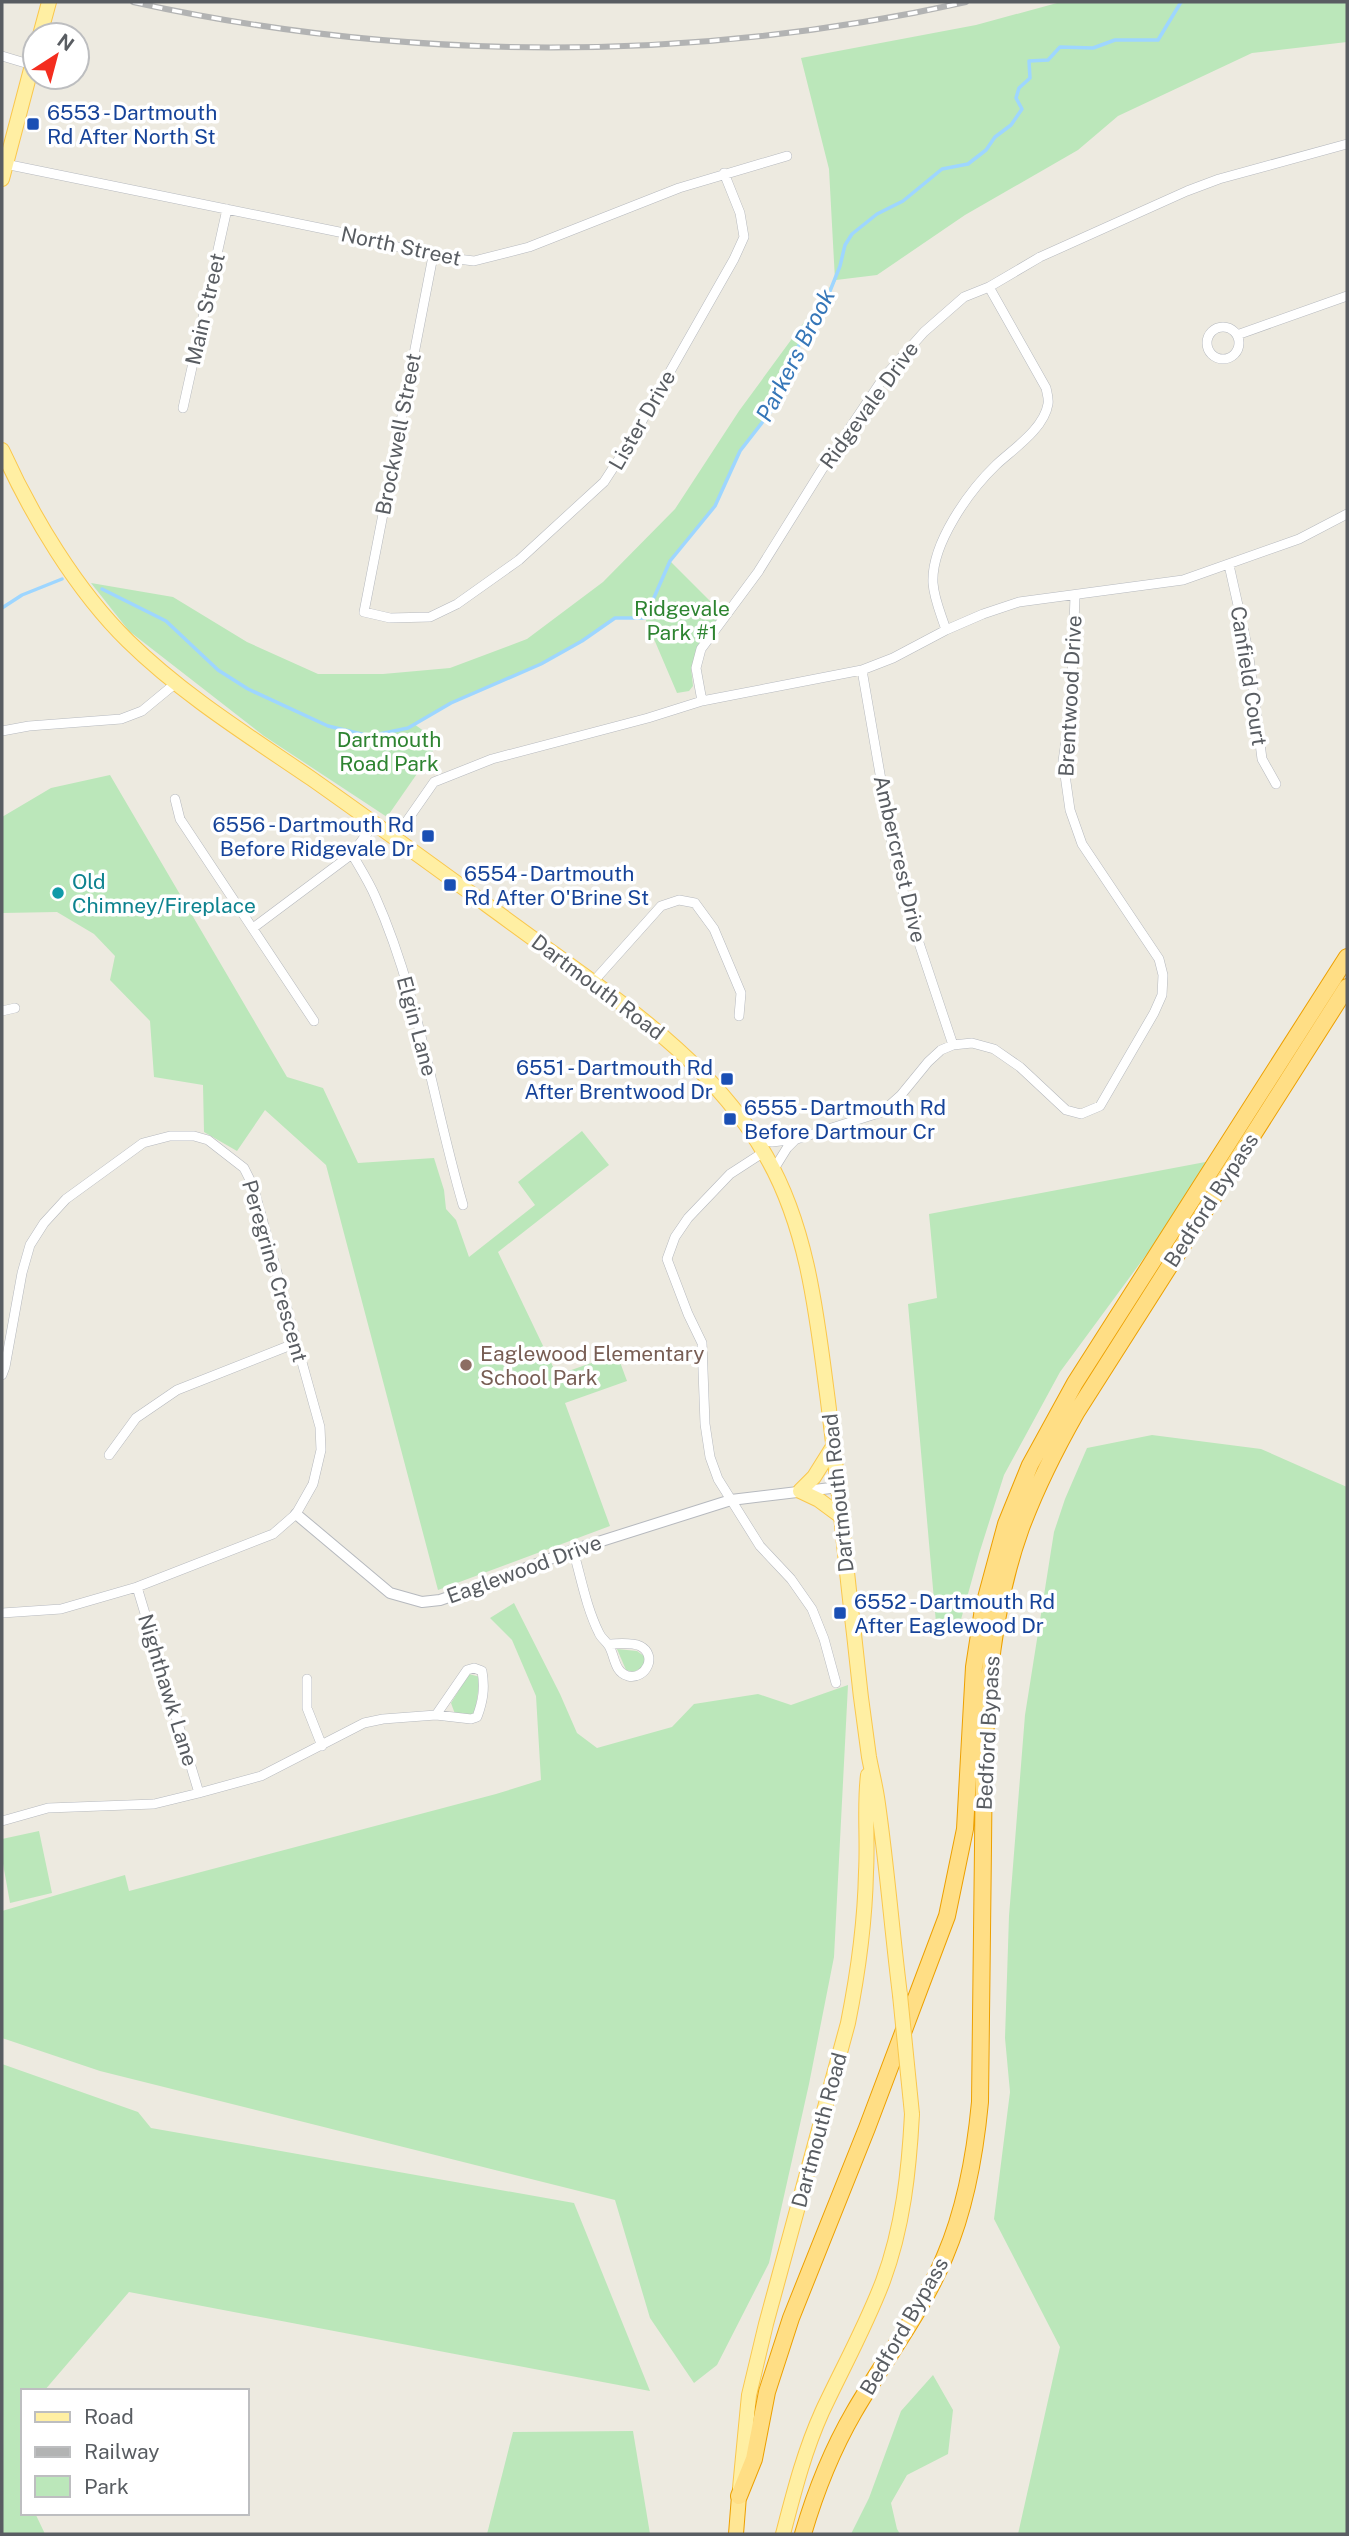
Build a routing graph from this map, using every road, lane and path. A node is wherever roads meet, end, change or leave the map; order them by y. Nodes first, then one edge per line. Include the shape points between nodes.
1 (49, 2) edge
2 (44, 21) edge
3 (2, 56) edge
4 (21, 58) edge
5 (25, 91) edge
6 (1347, 144) edge
7 (787, 156) dead end
8 (3, 172) edge
9 (724, 173) junction
10 (227, 209) junction
11 (433, 256) junction
12 (989, 287) junction
13 (1347, 296) edge
14 (1237, 335) dead end
15 (183, 408) dead end
16 (2, 450) edge
17 (1347, 514) edge
18 (1229, 565) junction
19 (1075, 596) junction
20 (364, 612) joint
21 (946, 629) junction
22 (862, 670) junction
23 (176, 683) junction
24 (702, 701) junction
25 (2, 731) edge
26 (1276, 784) dead end
27 (175, 799) dead end
28 (374, 824) junction
29 (395, 838) junction
30 (352, 855) junction
31 (253, 928) junction
32 (1347, 957) edge
33 (593, 982) junction
34 (1347, 987) edge
35 (15, 1008) dead end
36 (2, 1011) edge
37 (739, 1016) dead end
38 (314, 1021) dead end
39 (953, 1045) junction
40 (797, 1139) junction
41 (760, 1146) junction
42 (774, 1169) junction
43 (463, 1205) dead end
44 (296, 1343) junction
45 (2, 1375) edge
46 (834, 1445) junction
47 (108, 1455) dead end
48 (839, 1486) junction
49 (800, 1491) junction
50 (730, 1500) junction
51 (296, 1514) junction
52 (842, 1517) junction
53 (573, 1550) junction
54 (138, 1587) junction
55 (2, 1613) edge
56 (608, 1644) junction
57 (307, 1679) dead end
58 (836, 1683) dead end
59 (436, 1716) junction
60 (322, 1746) junction
61 (869, 1759) junction
62 (199, 1793) junction
63 (2, 1821) edge
64 (739, 2496) junction
65 (736, 2534) edge
66 (783, 2534) edge
67 (803, 2534) edge

1 - 2 main road
3 - 4 street
5 - 8 main road
6 - 12 street, Ridgevale Drive via 1187,191 1040,257
7 - 9 street, North Street
8 - 10 street, North Street
9 - 11 street, North Street via 529,247 474,261
9 - 20 street, Lister Drive via 744,237 609,477 519,560 457,604 430,617 390,618
10 - 11 street, North Street
10 - 15 street, Main Street
11 - 20 street, Brockwell Street
12 - 21 street via 1046,388 1048,405 1031,435 978,485 947,534 933,581
12 - 24 street, Ridgevale Drive via 964,297 923,332 884,377 758,572 701,649 696,668
13 - 14 street
16 - 23 main road, Dartmouth Road via 28,503 99,609
17 - 18 street via 1299,539
18 - 19 street via 1183,580
18 - 26 street, Canfield Court via 1248,650 1262,759
19 - 21 street via 1019,602
19 - 39 street, Brentwood Drive via 1071,707 1063,761 1070,810 1082,844 1159,959 1162,995 1100,1106 1081,1114 1066,1110 994,1049
21 - 22 street
22 - 24 street
22 - 39 street, Ambercrest Drive via 907,907
23 - 25 street via 142,711 121,719
23 - 28 main road, Dartmouth Road
24 - 29 street via 454,772 434,782
27 - 31 street via 180,819
28 - 29 main road, Dartmouth Road
28 - 30 street
29 - 33 main road, Dartmouth Road
30 - 31 street
30 - 43 street, Elgin Lane via 392,937
31 - 38 street
32 - 64 highway, Bedford Bypass via 1075,1383 1030,1465 1006,1524 983,1609 974,1667 965,1829 947,1916 791,2318 754,2459
33 - 37 street via 661,906 679,900 695,902 714,929 741,993
33 - 41 main road, Dartmouth Road via 711,1079
34 - 67 highway, Bedford Bypass via 1076,1413 1052,1455 1021,1529 1004,1589 985,1721 981,2102 975,2156 945,2258 923,2303 853,2414
35 - 36 street
39 - 40 street via 928,1062 882,1112
40 - 41 street
40 - 42 street
41 - 42 main road, Dartmouth Road
41 - 50 street via 688,1218 667,1259 702,1343 710,1457
42 - 46 main road, Dartmouth Road via 813,1285
44 - 45 street, Peregrine Crescent via 244,1168 208,1140 170,1136 143,1143 66,1199 44,1223 30,1245 22,1273
44 - 47 street via 177,1390 136,1418
44 - 51 street, Peregrine Crescent via 320,1427 321,1450 313,1484
46 - 48 main road, Dartmouth Road
46 - 49 main road
48 - 49 street, Eaglewood Drive
48 - 52 main road, Dartmouth Road
49 - 50 street, Eaglewood Drive
49 - 52 main road
50 - 53 street, Eaglewood Drive
50 - 58 street via 760,1546 812,1609
51 - 53 street, Eaglewood Drive via 390,1593 422,1602 440,1600
51 - 54 street via 273,1534
52 - 61 main road, Dartmouth Road
53 - 56 street via 591,1613
54 - 55 street via 61,1609
54 - 62 street, Nighthawk Lane
56 - 56 street via 623,1675 633,1677 646,1670 648,1654 642,1647
57 - 60 street via 307,1708
59 - 59 street via 477,1717 483,1703 482,1671 467,1670
59 - 60 street via 364,1723
60 - 62 street via 261,1776
61 - 64 main road, Dartmouth Road via 864,1922 856,1981 749,2395
61 - 66 main road, Dartmouth Road, bridge via 878,1802 912,2114 909,2176 883,2282 800,2466
62 - 63 street via 155,1804 48,1808
64 - 65 highway

